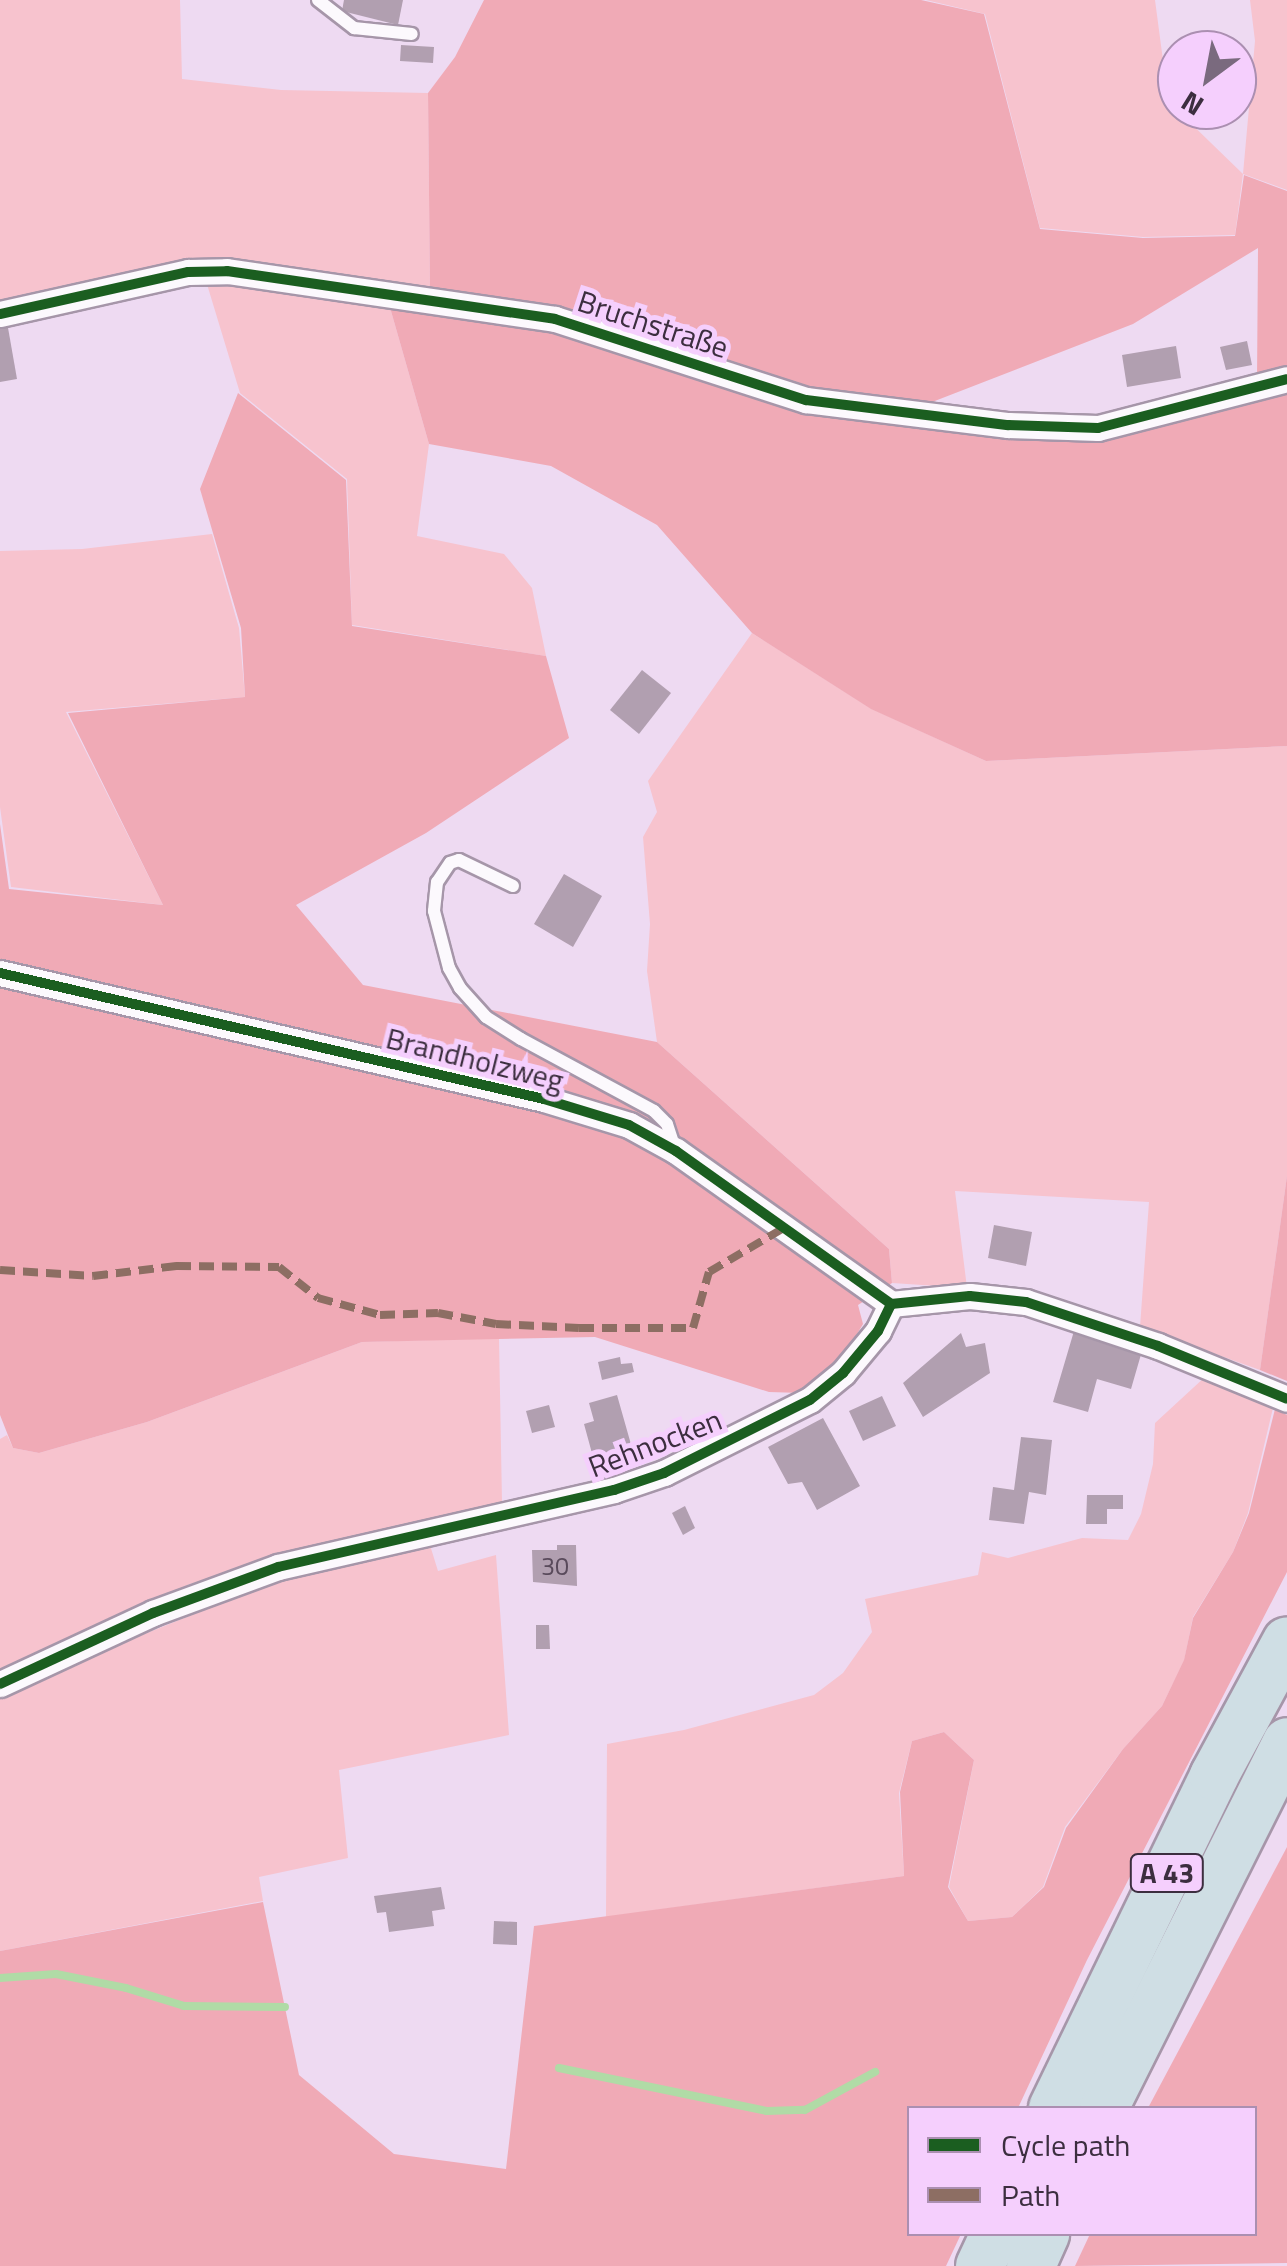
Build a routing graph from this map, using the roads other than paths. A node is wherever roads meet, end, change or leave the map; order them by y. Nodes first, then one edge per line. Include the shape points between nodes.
1 (318, 0) edge
2 (412, 34) dead end
3 (0, 314) edge
4 (1287, 379) edge
5 (513, 886) dead end
6 (0, 973) edge
7 (676, 1151) junction
8 (891, 1304) junction
9 (1287, 1398) edge
10 (1287, 1641) edge
11 (0, 1684) edge
12 (1287, 1742) edge
13 (1054, 2106) edge
14 (1105, 2106) edge
15 (994, 2236) edge
16 (1045, 2236) edge
17 (980, 2266) edge
18 (1031, 2266) edge

1 - 2 lane via 354,28
3 - 4 street, Bruchstraße via 171,275 227,271 555,319 806,400 1008,425 1098,428
5 - 7 lane via 459,860 437,882 434,911 460,988 486,1017 654,1110
6 - 7 street, Brandholzweg via 544,1099 629,1125
7 - 8 street, Brandholzweg
8 - 9 street via 970,1296 1026,1302
8 - 11 street, Rehnocken via 878,1332 810,1400 664,1473 278,1567 153,1613
10 - 13 highway, A 43
12 - 14 highway, A 43
15 - 17 highway
16 - 18 highway

